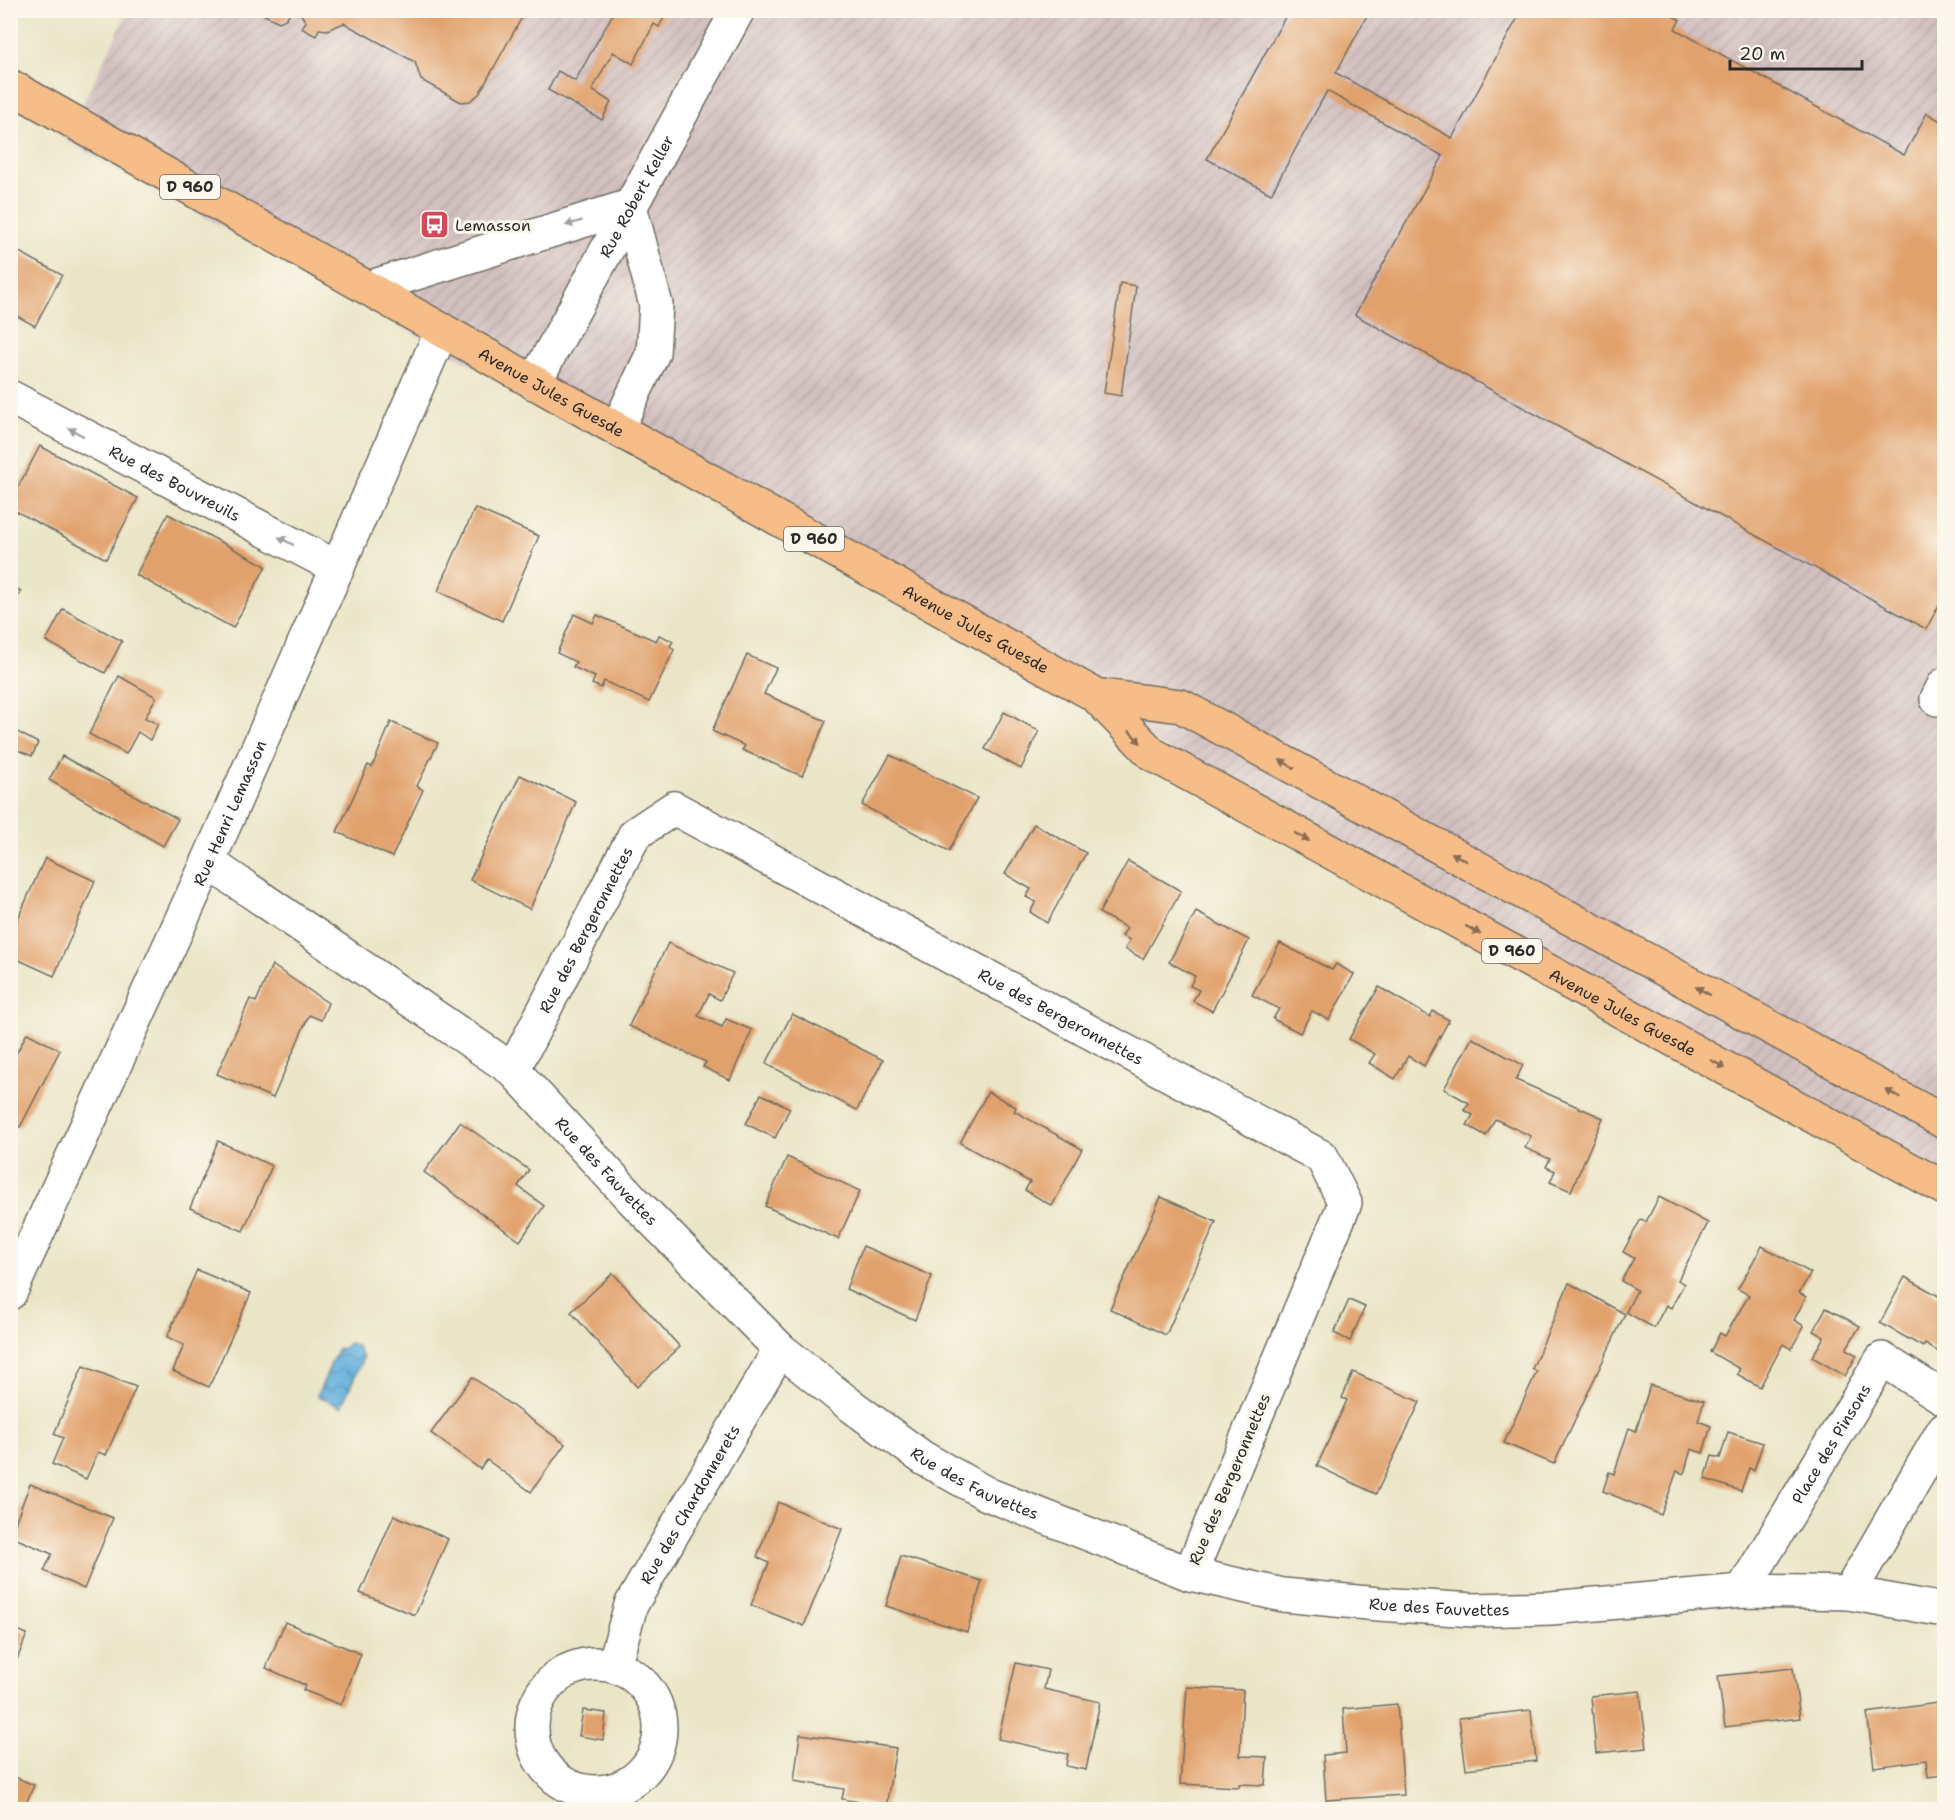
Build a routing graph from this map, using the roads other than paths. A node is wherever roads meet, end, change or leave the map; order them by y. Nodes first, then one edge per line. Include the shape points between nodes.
1 (738, 10) edge
2 (10, 86) edge
3 (630, 206) junction
4 (368, 288) junction
5 (442, 330) junction
6 (534, 383) junction
7 (10, 397) edge
8 (617, 429) junction
9 (338, 568) junction
10 (1095, 694) junction
11 (208, 862) junction
12 (513, 1070) junction
13 (1944, 1122) edge
14 (1944, 1188) edge
15 (10, 1293) edge
16 (780, 1349) junction
17 (1944, 1398) edge
18 (1944, 1429) edge
19 (1190, 1574) junction
20 (1742, 1591) junction
21 (1849, 1593) junction
22 (1944, 1610) edge
23 (614, 1666) junction
24 (589, 1801) edge

1 - 3 street, Rue Robert Keller
2 - 4 main road, Avenue Jules Guesde / D 960
3 -> 4 street
3 - 6 street, Rue Robert Keller
3 - 8 street via 656,305 653,353
4 - 5 main road, Avenue Jules Guesde / D 960
5 - 6 main road, Avenue Jules Guesde / D 960
5 - 9 street, Rue Henri Lemasson
6 - 8 main road, Avenue Jules Guesde / D 960
9 -> 7 street, Rue des Bouvreuils
8 - 10 main road, Avenue Jules Guesde / D 960
9 - 11 street, Rue Henri Lemasson
13 -> 10 main road, Avenue Jules Guesde / D 960 via 1182,706
10 -> 14 main road, Avenue Jules Guesde / D 960 via 1152,754
11 - 12 street, Rue des Fauvettes
11 - 15 street, Rue Henri Lemasson
12 - 16 street, Rue des Fauvettes via 632,1199
12 - 19 street, Rue des Bergeronnettes via 635,834 674,808 1322,1157 1345,1203
16 - 19 street, Rue des Fauvettes via 923,1458 987,1494
16 - 23 street, Rue des Chardonnerets via 631,1605
17 - 20 street, Place des Pinsons via 1882,1359
18 - 21 street
19 - 20 street, Rue des Fauvettes via 1283,1594 1378,1605 1474,1610 1551,1608
20 - 21 street, Rue des Fauvettes
21 - 22 street, Rue des Fauvettes
23 - 24 street via 633,1675 648,1690 658,1708 661,1729 657,1750 646,1768 631,1782
23 - 24 street via 593,1663 572,1668 554,1679 540,1696 533,1716 532,1737 539,1757 552,1774

